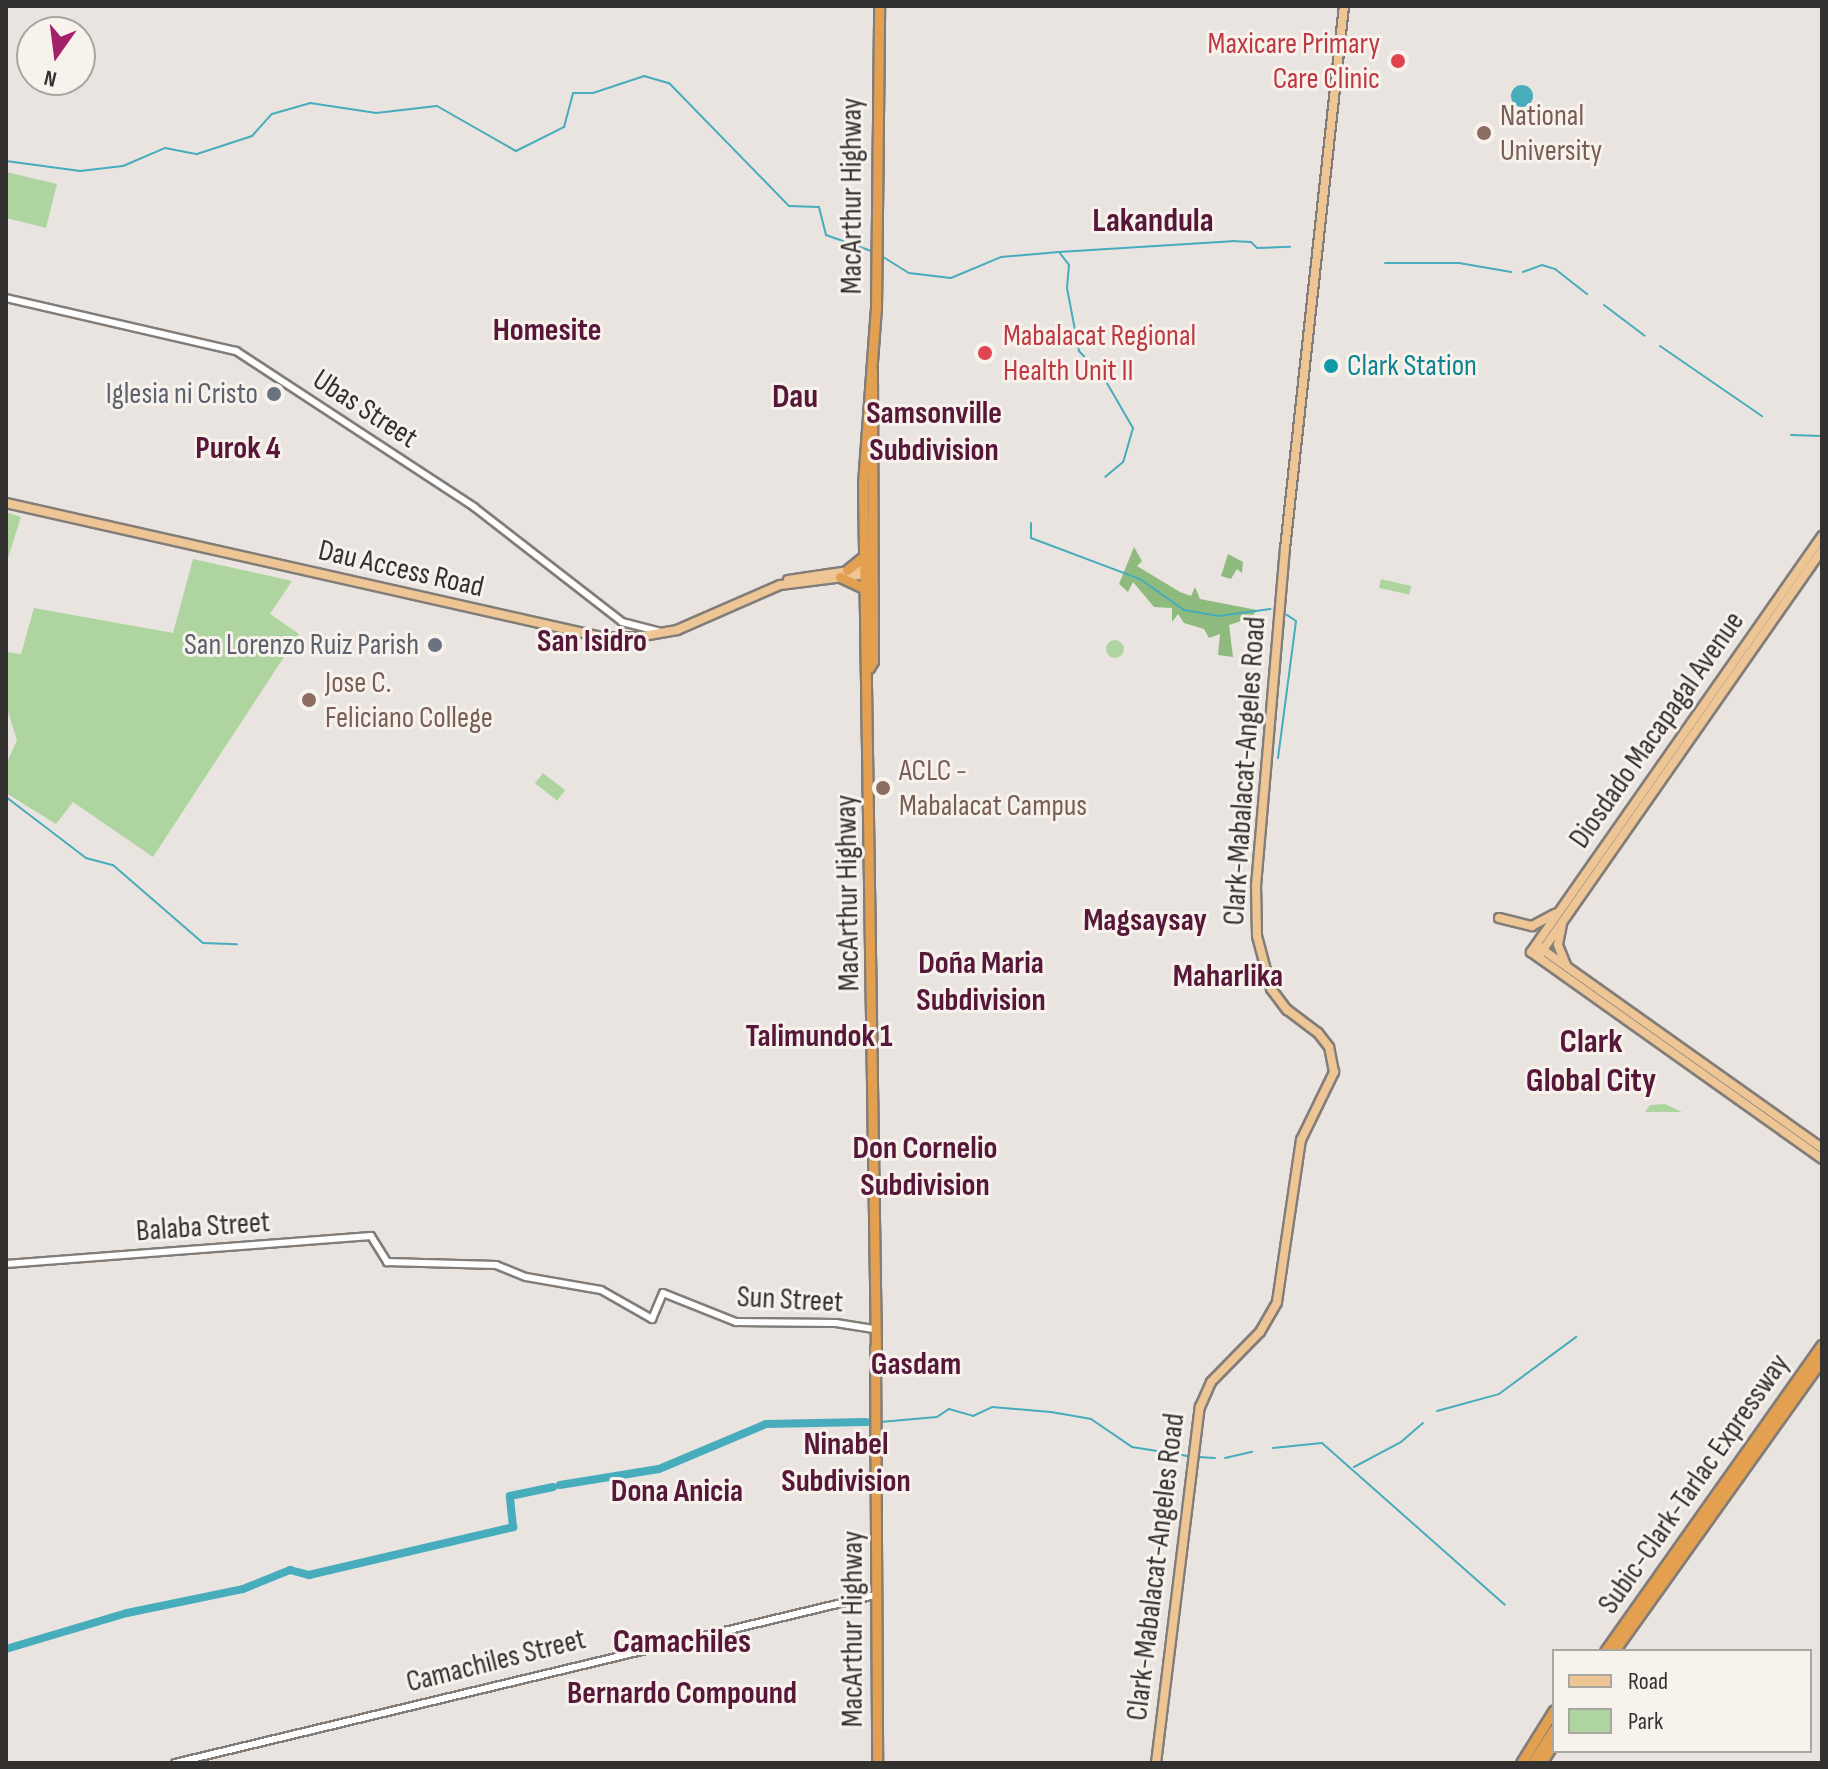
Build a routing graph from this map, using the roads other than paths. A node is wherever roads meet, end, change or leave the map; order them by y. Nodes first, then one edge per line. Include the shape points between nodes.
1 (876, 6) edge
2 (1344, 6) edge
3 (6, 298) edge
4 (872, 371) junction
5 (6, 503) edge
6 (1822, 536) edge
7 (1822, 550) edge
8 (863, 557) junction
9 (867, 571) junction
10 (843, 573) junction
11 (864, 588) junction
12 (665, 633) junction
13 (869, 668) junction
14 (1561, 916) junction
15 (1499, 918) dead end
16 (1537, 951) junction
17 (1568, 968) junction
18 (1822, 1148) edge
19 (1822, 1159) edge
20 (876, 1260) junction
21 (6, 1264) edge
22 (660, 1296) joint
23 (874, 1329) junction
24 (1822, 1345) edge
25 (876, 1350) junction
26 (1822, 1359) edge
27 (875, 1595) junction
28 (1622, 1626) junction
29 (1600, 1649) edge
30 (1606, 1649) edge
31 (1615, 1649) edge
32 (1552, 1713) edge
33 (1552, 1732) edge
34 (1552, 1746) edge
35 (175, 1763) edge
36 (877, 1763) edge
37 (1156, 1763) edge
38 (1521, 1763) edge
39 (1532, 1763) edge
40 (1541, 1763) edge

1 - 4 highway, MacArthur Highway
2 - 37 main road, Clark-Mabalacat-Angeles Road via 1285,549 1256,900 1257,936 1271,989 1329,1047 1334,1072 1301,1140 1277,1302 1255,1338 1211,1382 1200,1407
3 - 12 street, Ubas Street via 236,351 474,507 622,622
4 - 8 highway, MacArthur Highway via 863,470
4 - 9 highway, MacArthur Highway
5 - 12 main road, Dau Access Road via 588,635 629,638
6 - 14 main road, Diosdado Macapagal Avenue
7 - 14 main road, Diosdado Macapagal Avenue
8 - 9 highway, MacArthur Highway
8 - 10 highway
9 - 10 main road, Dau Access Road
9 - 11 highway, MacArthur Highway
9 - 13 highway, MacArthur Highway via 873,661
10 - 11 highway
10 - 12 main road, Dau Access Road via 780,585
11 - 13 highway, MacArthur Highway
13 - 20 highway, MacArthur Highway
14 - 15 main road via 1532,926
14 - 16 main road, Diosdado Macapagal Avenue
14 - 17 main road via 1558,945
16 - 17 main road
16 - 19 main road
17 - 18 main road
20 - 23 highway, MacArthur Highway
20 - 25 highway, MacArthur Highway
21 - 22 street, Balaba Street via 365,1236 376,1240 387,1262 485,1263 526,1277 601,1290 652,1319
22 - 23 street, Sun Street via 668,1294 730,1322
23 - 25 highway, MacArthur Highway
24 - 28 highway, Subic-Clark-Tarlac Expressway
25 - 27 highway, MacArthur Highway
26 - 31 highway, Subic-Clark-Tarlac Expressway
27 - 35 street, Camachiles Street
27 - 36 highway, MacArthur Highway
28 - 29 highway
28 - 30 highway, Subic-Clark-Tarlac Expressway
32 - 38 highway
33 - 39 highway
34 - 40 highway

